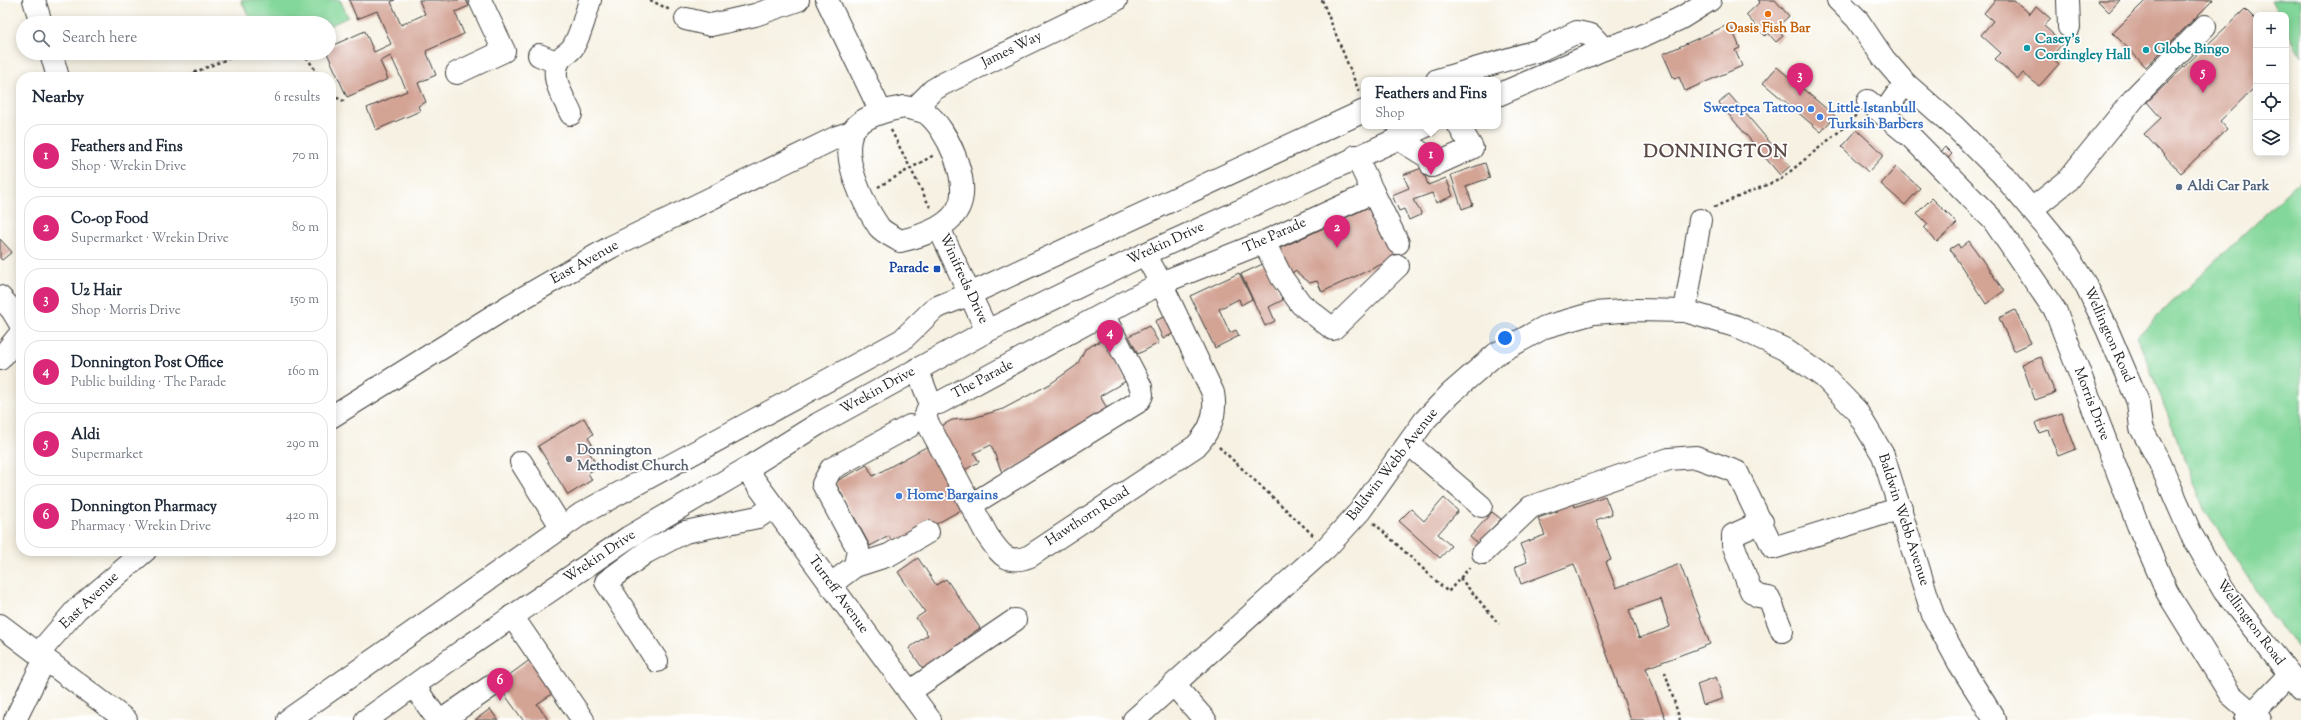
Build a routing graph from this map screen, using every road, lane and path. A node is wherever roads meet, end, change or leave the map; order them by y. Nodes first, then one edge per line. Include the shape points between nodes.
1 (34, 0) edge
2 (480, 0) edge
3 (590, 0) edge
4 (798, 0) edge
5 (827, 0) edge
6 (1116, 0) edge
7 (1322, 0) edge
8 (1710, 0) edge
9 (1838, 0) edge
10 (2068, 0) edge
11 (1854, 10) edge
12 (39, 16) edge
13 (686, 19) dead end
14 (2205, 26) dead end
15 (2069, 27) dead end
16 (1604, 49) junction
17 (53, 60) edge
18 (225, 60) edge
19 (308, 60) edge
20 (57, 72) edge
21 (195, 72) edge
22 (317, 72) edge
23 (457, 73) dead end
24 (1447, 77) edge
25 (1905, 83) junction
26 (1501, 95) edge
27 (336, 97) edge
28 (344, 101) dead end
29 (1361, 101) edge
30 (1361, 104) edge
31 (1875, 108) junction
32 (914, 109) junction
33 (881, 112) junction
34 (571, 114) dead end
35 (1419, 129) edge
36 (1461, 129) edge
37 (852, 132) junction
38 (1397, 138) junction
39 (951, 146) junction
40 (1356, 156) junction
41 (912, 168) junction
42 (1373, 192) junction
43 (862, 195) junction
44 (2033, 208) junction
45 (1700, 220) joint
46 (939, 228) junction
47 (1264, 242) junction
48 (1398, 243) dead end
49 (1144, 254) junction
50 (1398, 266) dead end
51 (1161, 283) junction
52 (970, 294) junction
53 (0, 298) edge
54 (1685, 310) junction
55 (1104, 316) junction
56 (16, 317) edge
57 (987, 331) junction
58 (16, 339) edge
59 (0, 359) edge
60 (917, 370) junction
61 (930, 402) junction
62 (336, 414) edge
63 (910, 426) dead end
64 (1206, 435) junction
65 (1409, 444) junction
66 (521, 462) dead end
67 (746, 469) junction
68 (970, 506) junction
69 (1481, 506) dead end
70 (773, 507) junction
71 (1901, 508) junction
72 (1360, 511) junction
73 (1762, 522) junction
74 (562, 528) junction
75 (928, 532) dead end
76 (1327, 547) junction
77 (1483, 553) joint
78 (139, 556) edge
79 (855, 566) junction
80 (1460, 578) junction
81 (830, 585) junction
82 (512, 616) junction
83 (1015, 620) dead end
84 (1499, 624) dead end
85 (0, 625) edge
86 (1782, 631) dead end
87 (42, 656) junction
88 (657, 661) dead end
89 (1665, 672) dead end
90 (2295, 682) edge
91 (1174, 685) junction
92 (414, 686) junction
93 (490, 687) dead end
94 (909, 692) junction
95 (2252, 718) edge
96 (1990, 719) edge
97 (15, 720) edge
98 (126, 720) edge
99 (288, 720) edge
100 (366, 720) edge
101 (438, 720) edge
102 (442, 720) edge
103 (583, 720) edge
104 (930, 720) edge
105 (1134, 720) edge
106 (1205, 720) edge
107 (1680, 720) edge

1 - 12 street
2 - 23 street via 504,51
3 - 34 street via 572,49 548,59
4 - 13 street via 755,15 711,25
5 - 33 street
6 - 32 street, James Way via 943,84
7 - 29 path
8 - 16 street via 1681,18 1640,37
9 - 11 street, Wellington Road
10 - 15 street
11 - 25 street, Wellington Road via 1884,59
14 - 44 street via 2136,96 2066,182
16 - 24 street via 1591,34 1577,32 1540,50
16 - 26 street
17 - 20 street
18 - 21 path
19 - 22 path
25 - 31 street
25 - 44 street, Wellington Road via 1959,131
27 - 28 path
30 - 52 street
31 - 45 path via 1847,125 1781,179 1718,204
31 - 95 street, Morris Drive via 1911,137 1993,220 2056,312 2138,525 2167,592 2230,694
32 - 33 street via 905,107
32 - 39 street, Winifreds Drive via 925,113 943,130
33 - 37 street via 859,124
33 - 41 path
35 - 38 street, Wrekin Drive
36 - 38 street via 1472,148 1432,166 1428,157
37 - 43 street, Winifreds Drive via 848,162
37 - 62 street, East Avenue via 611,247 509,306
38 - 40 street, Wrekin Drive
39 - 41 path
39 - 46 street, Winifreds Drive via 963,192 960,205
40 - 42 street
40 - 49 street, Wrekin Drive
41 - 43 path
41 - 46 path
42 - 47 street, The Parade
42 - 48 street
43 - 46 street, Winifreds Drive via 880,229 900,241
44 - 90 street, Wellington Road via 2061,245 2087,287 2138,402 2141,428 2159,461 2191,534 2224,591
45 - 54 street
46 - 52 street, Winifreds Drive
47 - 50 street via 1282,278 1300,304 1333,329
47 - 51 street, The Parade
49 - 51 street
49 - 57 street, Wrekin Drive
51 - 55 street, The Parade
51 - 64 street, Hawthorn Road via 1213,393 1214,417
52 - 57 street, Winifreds Drive
52 - 74 street via 936,308 902,340 581,514
53 - 56 street
54 - 65 street, Baldwin Webb Avenue via 1594,313 1545,327 1496,354 1478,369 1424,420
54 - 71 street, Baldwin Webb Avenue via 1735,326 1777,346 1824,377 1856,410 1883,455
55 - 61 street, The Parade via 939,403
55 - 68 street via 1141,386 1142,394 1138,402
57 - 60 street, Wrekin Drive
58 - 59 street
60 - 61 street
60 - 67 street, Wrekin Drive via 818,424
61 - 68 street, Hawthorn Road via 925,418
63 - 79 street via 831,469 823,484 858,549
64 - 68 street, Hawthorn Road via 1196,446 1030,556 1019,560 1009,560 999,552
64 - 76 path
65 - 69 street
65 - 72 street, Baldwin Webb Avenue
66 - 74 street
67 - 70 street, Turreff Avenue
67 - 82 street, Wrekin Drive via 629,537
70 - 81 street, Turreff Avenue
70 - 88 street via 758,517 685,532 644,553 606,582
71 - 73 street via 1773,548
71 - 96 street, Baldwin Webb Avenue via 1933,615
72 - 76 street, Baldwin Webb Avenue
72 - 80 path via 1448,592
73 - 77 street via 1737,472 1696,457 1669,459 1531,507
73 - 86 street via 1733,536 1733,544 1751,591 1758,596 1769,598
74 - 99 street
75 - 79 street via 889,555
76 - 91 street, Baldwin Webb Avenue
77 - 80 path
78 - 87 street, East Avenue via 76,610
79 - 81 street
80 - 84 path
81 - 94 street, Turreff Avenue
82 - 92 street, Wrekin Drive
82 - 103 street
83 - 94 street
85 - 87 street
87 - 97 street, East Avenue
87 - 98 street
89 - 107 path
90 - 95 street
91 - 105 street, Baldwin Webb Avenue
91 - 106 street
92 - 100 street, Wrekin Drive
92 - 101 street
93 - 102 street
94 - 104 street, Turreff Avenue

